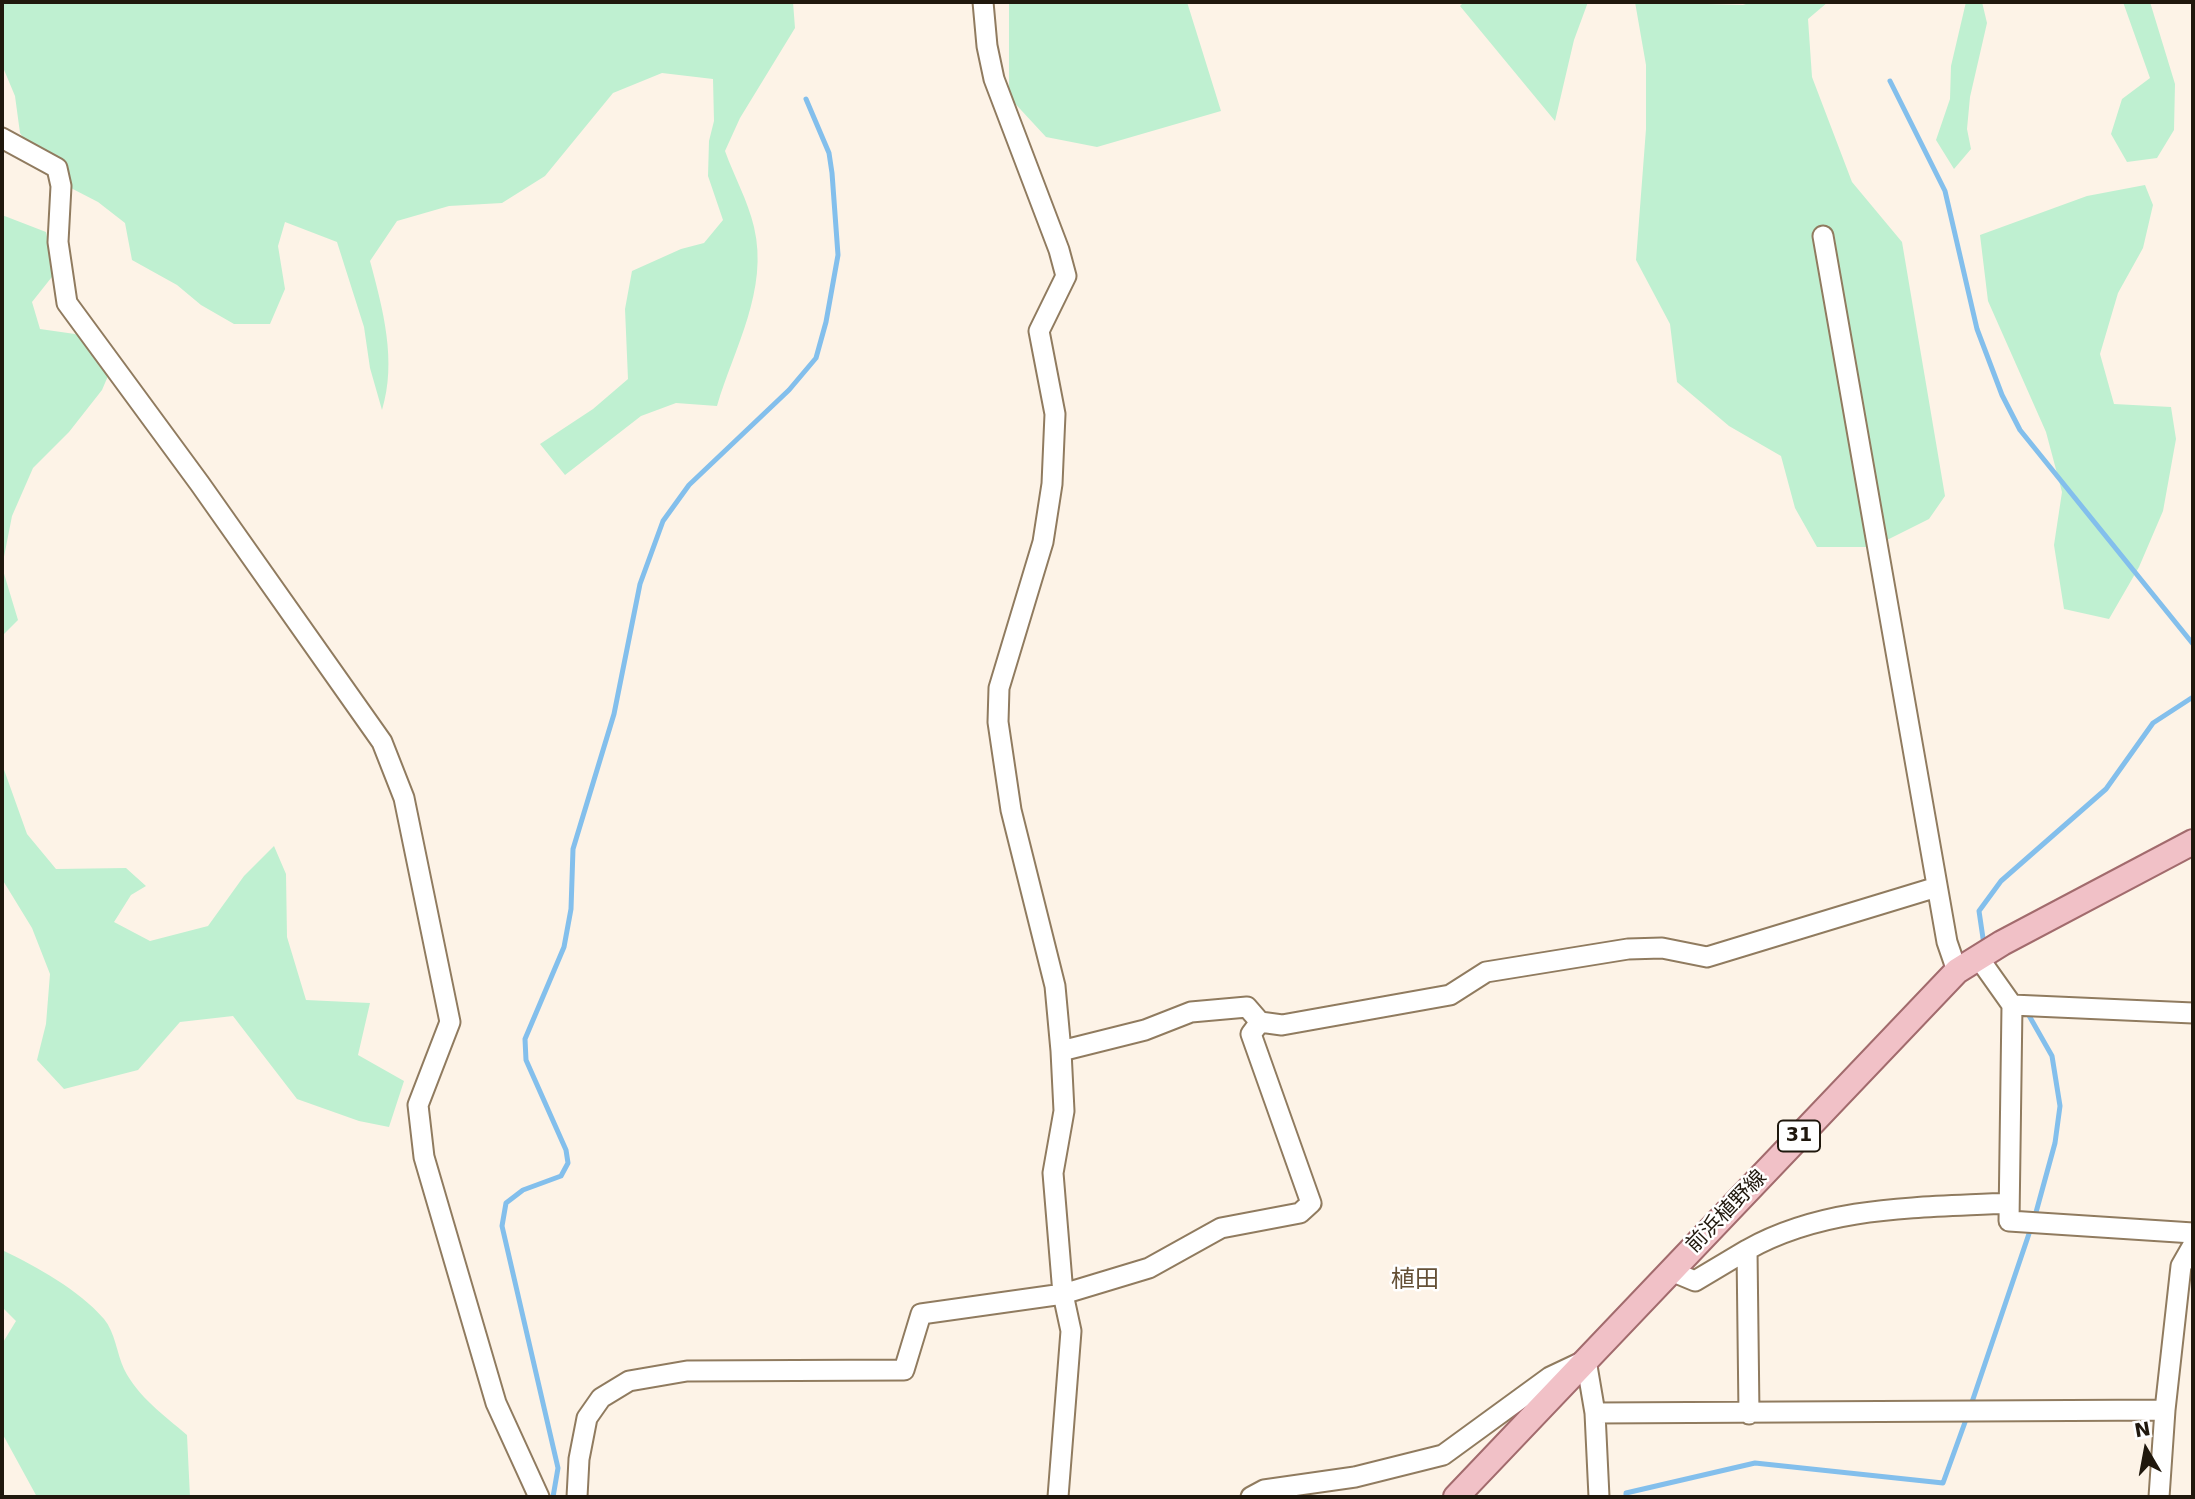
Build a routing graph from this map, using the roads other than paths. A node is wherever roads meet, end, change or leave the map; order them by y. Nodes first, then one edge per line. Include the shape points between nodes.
1 (983, 2) edge
2 (2, 138) edge
3 (1823, 236) dead end
4 (2193, 842) edge
5 (1937, 887) junction
6 (1978, 957) junction
7 (1957, 971) junction
8 (2012, 1005) junction
9 (2193, 1013) edge
10 (1260, 1022) junction
11 (1061, 1051) junction
12 (2009, 1203) junction
13 (2193, 1233) edge
14 (2193, 1245) edge
15 (1747, 1251) junction
16 (1671, 1271) junction
17 (1063, 1294) junction
18 (1586, 1360) junction
19 (2165, 1410) junction
20 (1595, 1413) junction
21 (1749, 1414) junction
22 (539, 1497) edge
23 (578, 1497) edge
24 (1058, 1497) edge
25 (1251, 1497) edge
26 (1456, 1497) edge
27 (1599, 1497) edge
28 (2159, 1497) edge

1 - 11 street via 994,79 1066,276 1039,331 1055,414 1052,484 1043,542 999,688 998,722 1011,810 1055,986
2 - 22 street via 57,168 61,186 58,242 66,303 382,741 404,798 450,1022 418,1105 424,1157 496,1403
3 - 5 street
4 - 6 main road, 前浜植野線 / 31
5 - 7 street
5 - 10 street via 1707,957 1662,948 1628,948 1486,972 1450,995 1282,1025
6 - 7 main road, 前浜植野線 / 31
6 - 8 street
7 - 16 main road, 前浜植野線 / 31
8 - 9 street
8 - 12 street
10 - 11 street via 1247,1007 1191,1012 1145,1030
10 - 17 street via 1251,1034 1311,1203 1300,1213 1221,1228 1149,1268
11 - 17 street via 1064,1111 1053,1173
12 - 13 street via 2008,1221
12 - 15 street via 1848,1213 1777,1233
14 - 19 street via 2180,1266
15 - 16 street via 1695,1281
15 - 21 street
16 - 18 main road, 前浜植野線 / 31
17 - 23 street via 921,1314 904,1370 687,1371 629,1381 601,1398 587,1418
17 - 24 street via 1071,1331
18 - 20 street
18 - 25 street via 1550,1377 1443,1455 1355,1477 1264,1490
18 - 26 main road, 前浜植野線 / 31
19 - 21 street
19 - 28 street
20 - 21 street
20 - 27 street

